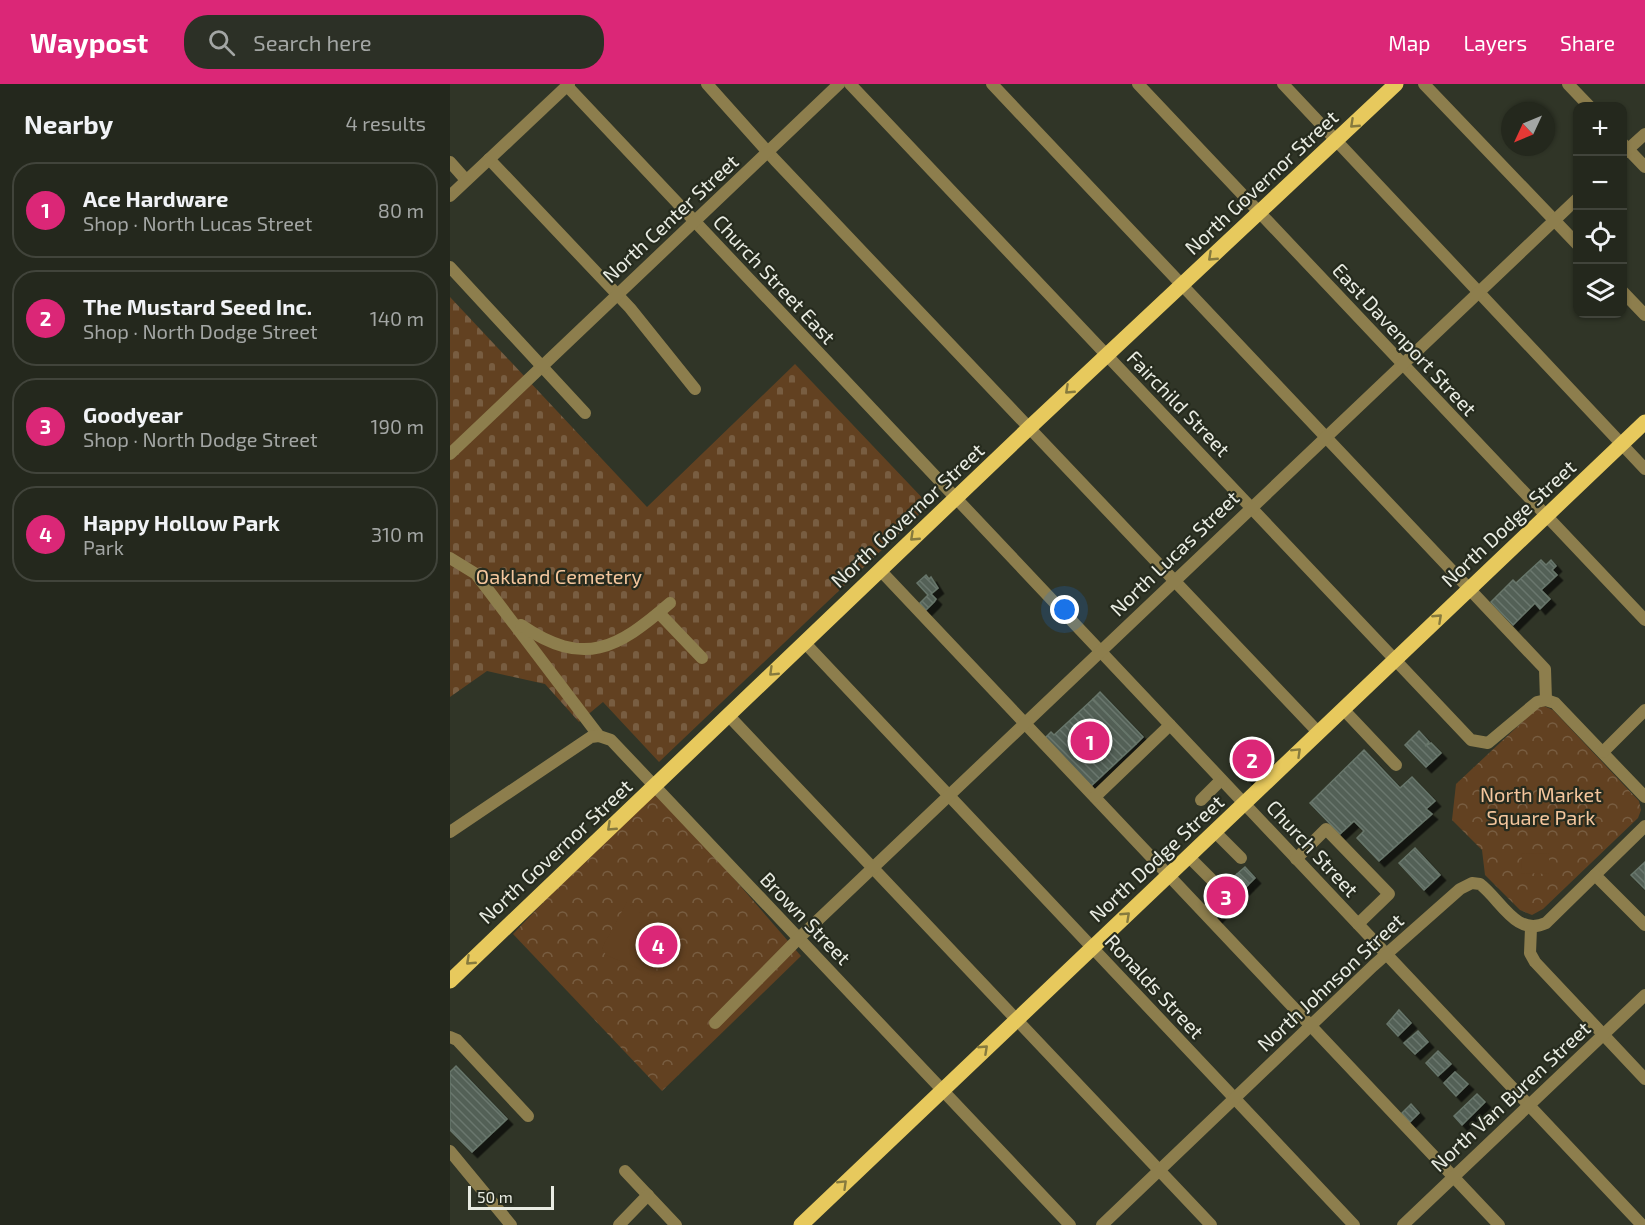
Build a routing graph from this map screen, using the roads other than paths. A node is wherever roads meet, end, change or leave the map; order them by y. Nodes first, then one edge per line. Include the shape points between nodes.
1 (706, 84) edge
2 (839, 84) edge
3 (850, 84) edge
4 (992, 84) edge
5 (1138, 84) edge
6 (1283, 84) edge
7 (1396, 84) edge
8 (1424, 84) edge
9 (1568, 84) edge
10 (568, 85) edge
11 (1585, 102) edge
12 (1645, 134) edge
13 (1336, 141) junction
14 (1627, 147) edge
15 (768, 151) junction
16 (1627, 152) edge
17 (489, 159) junction
18 (450, 162) edge
19 (1645, 167) edge
20 (466, 180) junction
21 (450, 196) edge
22 (1573, 203) edge
23 (1259, 213) junction
24 (1554, 220) junction
25 (694, 222) junction
26 (1573, 240) edge
27 (450, 267) edge
28 (1182, 284) junction
29 (1478, 292) junction
30 (618, 294) junction
31 (1627, 295) edge
32 (1645, 315) edge
33 (1106, 355) junction
34 (1401, 364) junction
35 (541, 366) junction
36 (695, 389) dead end
37 (585, 413) dead end
38 (1645, 422) edge
39 (1029, 428) junction
40 (1325, 437) junction
41 (1622, 444) junction
42 (450, 454) edge
43 (1645, 469) edge
44 (956, 497) junction
45 (1251, 507) junction
46 (1545, 517) junction
47 (450, 558) edge
48 (880, 570) junction
49 (1174, 580) junction
50 (1469, 589) junction
51 (670, 603) dead end
52 (659, 613) junction
53 (511, 618) junction
54 (1645, 620) edge
55 (804, 642) junction
56 (1099, 652) junction
57 (702, 658) dead end
58 (1394, 659) junction
59 (1546, 700) junction
60 (1343, 709) junction
61 (1645, 710) edge
62 (728, 715) junction
63 (1024, 723) junction
64 (1170, 725) junction
65 (1318, 732) junction
66 (599, 735) junction
67 (1603, 752) junction
68 (1396, 765) dead end
69 (1221, 780) junction
70 (654, 786) junction
71 (948, 795) junction
72 (1095, 797) junction
73 (1645, 797) edge
74 (1201, 800) dead end
75 (1244, 804) junction
76 (1645, 826) edge
77 (450, 832) edge
78 (1215, 832) junction
79 (1189, 857) junction
80 (1241, 858) dead end
81 (1296, 859) junction
82 (874, 867) junction
83 (1595, 875) junction
84 (1169, 876) junction
85 (1215, 883) dead end
86 (1358, 924) junction
87 (1645, 925) edge
88 (1531, 928) junction
89 (799, 938) junction
90 (1092, 947) junction
91 (1386, 954) junction
92 (450, 981) edge
93 (1645, 995) edge
94 (1016, 1019) junction
95 (715, 1023) dead end
96 (1311, 1028) junction
97 (1603, 1035) junction
98 (450, 1037) edge
99 (1645, 1079) edge
100 (941, 1089) junction
101 (1234, 1098) junction
102 (1529, 1105) junction
103 (528, 1116) dead end
104 (450, 1151) edge
105 (1159, 1170) junction
106 (625, 1171) dead end
107 (1453, 1177) junction
108 (648, 1196) junction
109 (673, 1224) edge
110 (511, 1225) edge
111 (619, 1225) edge
112 (801, 1225) edge
113 (1070, 1225) edge
114 (1102, 1225) edge
115 (1211, 1225) edge
116 (1354, 1225) edge
117 (1403, 1225) edge
118 (1499, 1225) edge
119 (1642, 1225) edge

1 - 15 street
2 - 15 street, North Center Street
3 - 33 street, Fairchild Street
4 - 28 street
5 - 23 street, East Davenport Street
6 - 13 street
7 -> 13 main road, North Governor Street
8 - 24 street
9 - 11 street
10 - 17 street
10 - 25 street, Church Street East
12 - 14 street
13 - 23 main road, North Governor Street
13 - 29 street
15 - 25 street, North Center Street
15 - 39 street
16 - 19 street
17 - 20 street
17 - 30 street
18 - 20 street
20 - 21 street
22 - 24 street, North Lucas Street
23 -> 28 main road, North Governor Street
23 - 34 street, East Davenport Street
24 - 26 street
24 - 29 street, North Lucas Street
25 - 30 street, North Center Street
25 - 44 street, Church Street East
27 - 35 street
28 - 33 main road, North Governor Street
28 - 40 street
29 - 34 street, North Lucas Street
29 - 41 street
30 - 35 street, North Center Street
30 - 36 street
31 - 32 street
33 -> 39 main road, North Governor Street
33 - 45 street, Fairchild Street
34 - 40 street, North Lucas Street
34 - 46 street, East Davenport Street
35 - 37 street
35 - 42 street, North Center Street
38 - 41 main road, North Dodge Street
39 - 44 main road, North Governor Street
39 - 49 street
40 - 45 street, North Lucas Street
40 - 50 street
41 - 43 street
41 - 46 main road, North Dodge Street
44 -> 48 main road, North Governor Street
44 - 56 street, Church Street
45 - 49 street, North Lucas Street
45 - 58 street, Fairchild Street
46 - 50 main road, North Dodge Street
46 - 54 street, East Davenport Street
47 - 53 street, Brown Street via 476,574
48 - 55 main road, North Governor Street
48 - 63 street
49 - 56 street, North Lucas Street
49 - 65 street
58 -> 50 main road, North Dodge Street
50 - 59 street via 1545,669
51 - 52 street
52 - 53 street via 631,636 592,649 571,649 549,642
52 - 57 street
53 - 66 street, Brown Street
55 -> 62 main road, North Governor Street
55 - 71 street, Ronalds Street
56 - 63 street, North Lucas Street
56 - 64 street, Church Street
58 - 59 street, Fairchild Street via 1471,740 1482,744 1495,739 1530,707
58 - 60 main road, North Dodge Street
59 - 67 street via 1563,710
60 - 65 main road, North Dodge Street
60 - 68 street
61 - 67 street
62 - 70 main road, North Governor Street
62 - 82 street
63 - 71 street, North Lucas Street
63 - 72 street
64 - 69 street, Church Street
64 - 72 street
75 -> 65 main road, North Dodge Street
66 - 70 street, Brown Street via 611,740
66 - 77 street
67 - 73 street
69 - 74 street
69 - 75 street, Church Street
70 - 89 street, Brown Street
70 -> 92 main road, North Governor Street
71 - 82 street, North Lucas Street
71 - 90 street, Ronalds Street
72 - 84 street
75 - 78 main road, North Dodge Street
75 - 81 street, Church Street
76 - 83 street
78 - 79 main road, North Dodge Street
78 - 80 street
79 - 84 main road, North Dodge Street
79 - 85 street
81 - 86 street, Church Street
81 - 86 street via 1326,829 1389,894
82 - 89 street, North Lucas Street
82 - 94 street
83 - 87 street
83 - 88 street via 1546,923
90 -> 84 main road, North Dodge Street
84 - 96 street
86 - 91 street, Church Street
88 - 91 street, North Johnson Street via 1520,924 1486,889 1473,883 1460,889
88 - 97 street via 1530,953 1535,962
89 - 95 street, North Lucas Street
89 - 100 street, Brown Street
90 - 94 main road, North Dodge Street
90 - 101 street, Ronalds Street
91 - 96 street, North Johnson Street
91 - 102 street, Church Street
93 - 97 street, North Van Buren Street
100 -> 94 main road, North Dodge Street
94 - 105 street
96 - 101 street, North Johnson Street
96 - 107 street
97 - 99 street
97 - 102 street, North Van Buren Street
98 - 103 street
112 -> 100 main road, North Dodge Street
100 - 113 street, Brown Street
101 - 105 street, North Johnson Street
101 - 116 street, Ronalds Street
102 - 107 street, North Van Buren Street
102 - 119 street, Church Street
104 - 110 street
105 - 114 street, North Johnson Street
105 - 115 street
106 - 108 street
107 - 117 street, North Van Buren Street
107 - 118 street
108 - 109 street
108 - 111 street

